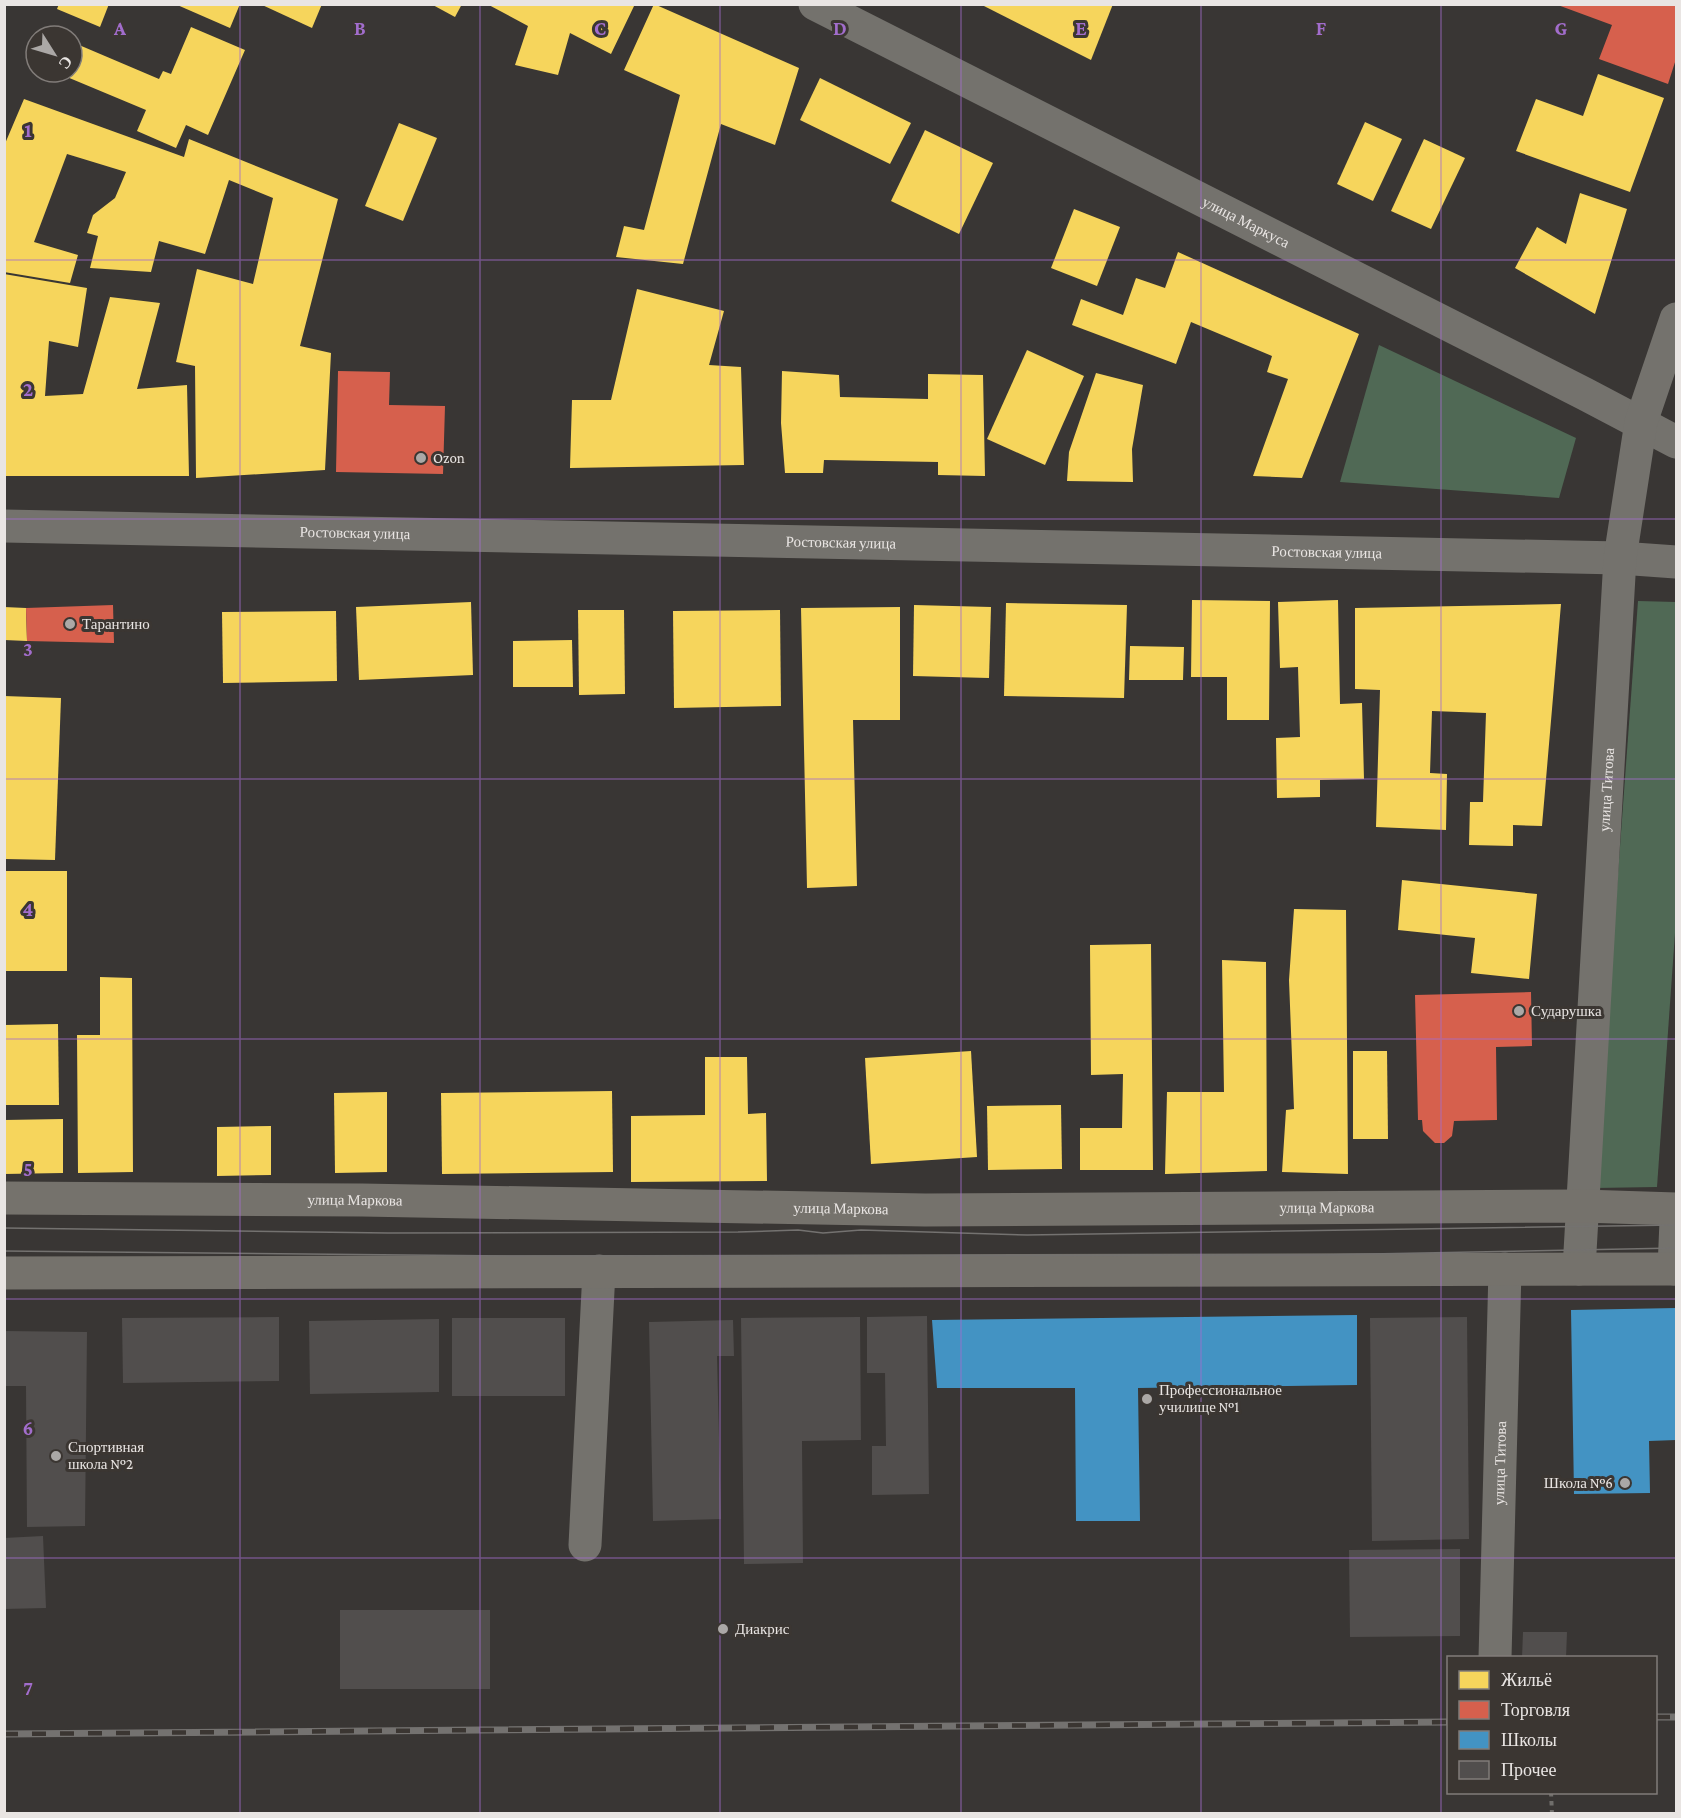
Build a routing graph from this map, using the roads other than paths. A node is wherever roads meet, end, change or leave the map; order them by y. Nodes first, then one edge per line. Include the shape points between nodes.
1 (815, 4) edge
2 (1677, 319) edge
3 (1641, 422) junction
4 (1677, 442) edge
5 (4, 526) edge
6 (1620, 558) junction
7 (1677, 562) edge
8 (4, 1198) edge
9 (1583, 1206) junction
10 (1677, 1209) edge
11 (1677, 1221) edge
12 (1505, 1269) junction
13 (1579, 1269) junction
14 (1675, 1269) edge
15 (598, 1271) junction
16 (4, 1273) edge
17 (585, 1545) dead end
18 (1495, 1656) edge

1 - 3 street, улица Маркуса
2 - 3 street, улица Титова
3 - 4 street, улица Маркуса
3 - 6 street, улица Титова
5 - 6 street, Ростовская улица
6 - 7 street, Ростовская улица
6 - 9 street, улица Титова
8 - 9 main road, улица Маркова via 925,1210
9 - 10 main road, улица Маркова
9 - 13 street, улица Титова
11 - 14 street
12 - 13 main road
12 - 15 main road
12 - 18 street, улица Титова
13 - 14 main road
15 - 16 main road
15 - 17 street

